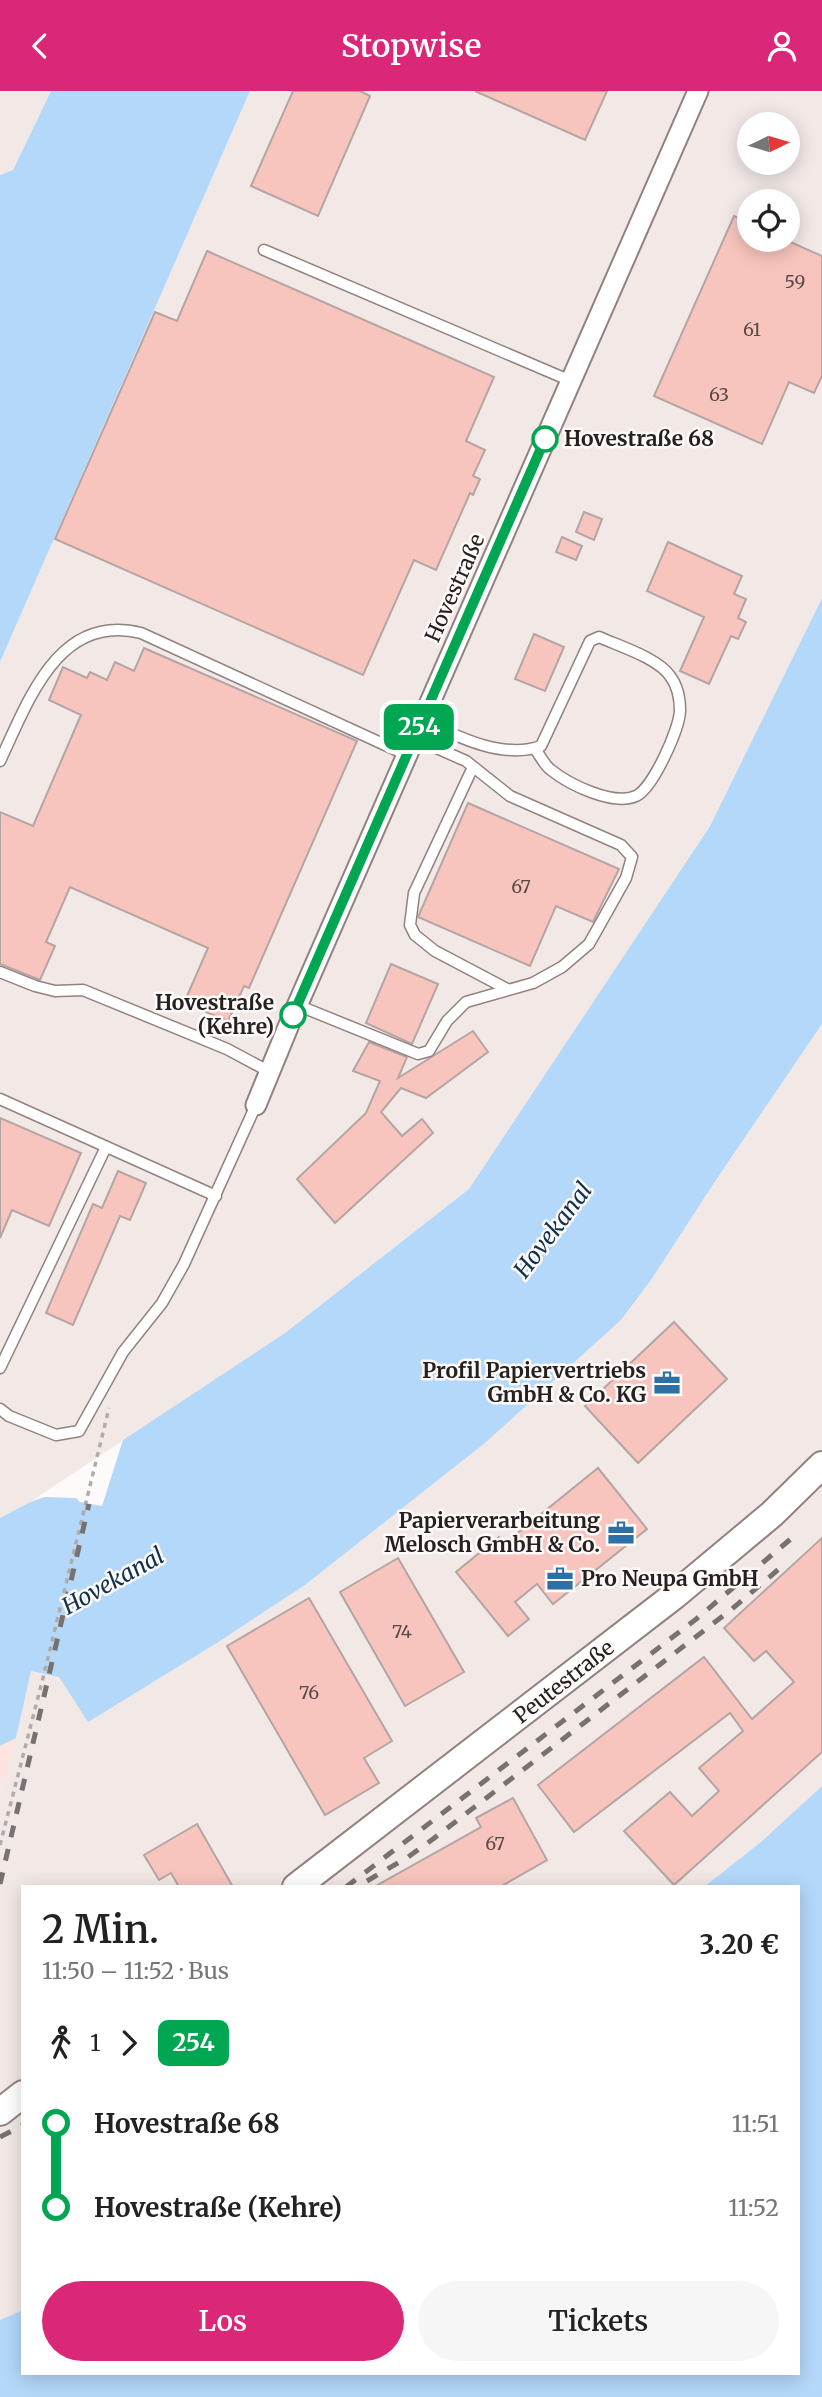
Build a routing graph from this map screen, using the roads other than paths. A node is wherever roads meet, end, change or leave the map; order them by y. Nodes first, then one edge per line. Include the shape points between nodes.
1 (698, 91) edge
2 (264, 250) dead end
3 (571, 381) junction
4 (414, 738) junction
5 (535, 749) junction
6 (0, 761) edge
7 (473, 767) junction
8 (0, 972) edge
9 (507, 989) junction
10 (297, 1005) junction
11 (270, 1072) junction
12 (0, 1099) edge
13 (256, 1105) joint
14 (106, 1147) junction
15 (216, 1196) junction
16 (0, 1368) edge
17 (0, 1409) edge
18 (822, 1465) edge
19 (299, 1885) edge
20 (21, 2096) edge
21 (0, 2112) edge

1 - 3 street, Hovestraße
2 - 3 lane
3 - 4 street, Hovestraße
4 - 5 lane
4 - 6 lane via 141,633 113,629 71,644 57,658 32,693
4 - 7 lane
4 - 10 street, Hovestraße
5 - 5 lane via 550,730 590,641 599,638 620,647 663,667 672,678 680,715 669,748 639,795 607,797 574,784 549,769
7 - 9 lane via 414,893 410,925 435,951
7 - 9 lane via 510,796 600,834 632,857 626,878 589,944 533,983
8 - 11 lane via 55,991 83,990
9 - 10 lane via 466,1002 447,1021 429,1051 418,1054
10 - 11 street, Hovestraße
11 - 13 street, Hovestraße
12 - 14 lane
13 - 15 lane
14 - 15 lane
14 - 16 lane
15 - 17 lane via 162,1303 123,1352 79,1431 56,1435
18 - 19 street, Peutestraße via 676,1595
20 - 21 street

